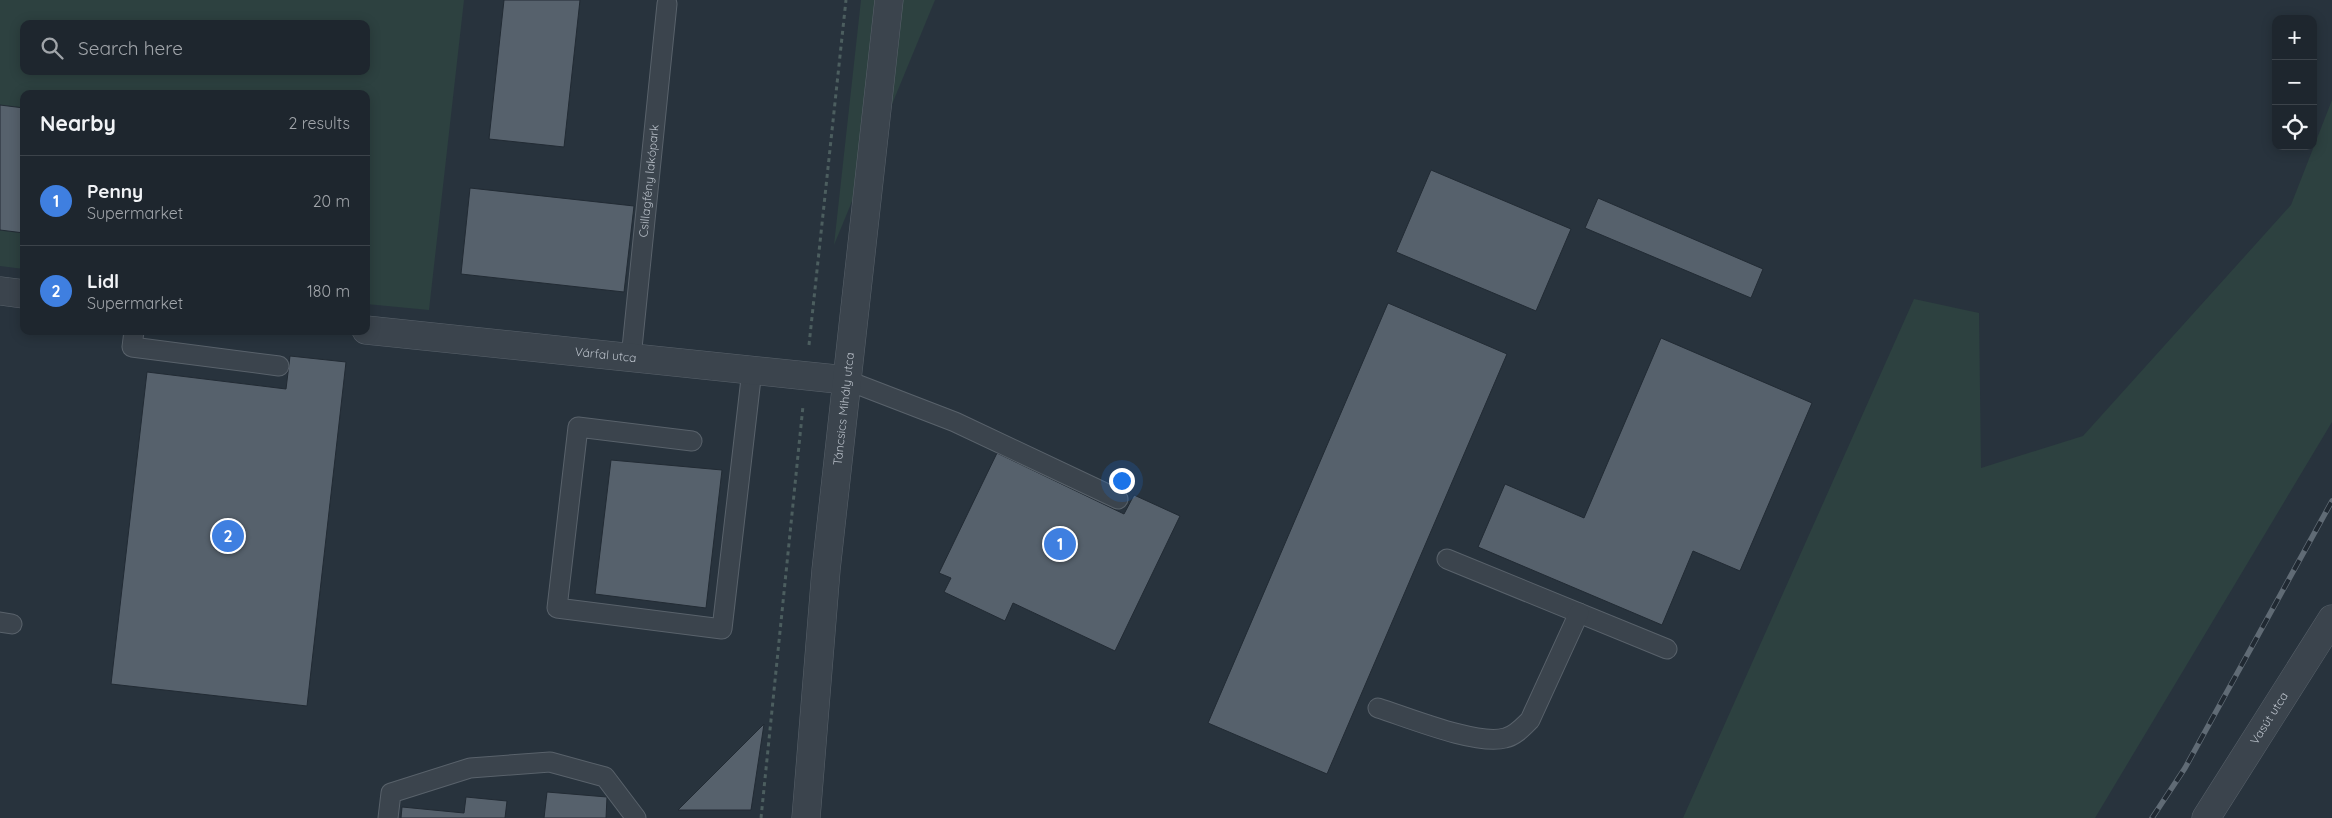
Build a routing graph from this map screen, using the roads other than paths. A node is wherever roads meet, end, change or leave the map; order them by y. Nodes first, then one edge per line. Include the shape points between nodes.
1 (889, 0) edge
2 (667, 4) dead end
3 (0, 291) edge
4 (20, 294) edge
5 (370, 330) edge
6 (134, 335) edge
7 (631, 358) junction
8 (279, 366) dead end
9 (752, 370) junction
10 (846, 380) junction
11 (692, 441) dead end
12 (1118, 499) dead end
13 (1447, 559) dead end
14 (1579, 613) junction
15 (2332, 619) edge
16 (1666, 649) dead end
17 (1378, 708) dead end
18 (388, 818) edge
19 (636, 818) edge
20 (806, 818) edge
21 (2206, 818) edge

1 - 10 street, Táncsics Mihály utca
2 - 7 lane, Csillagfény lakópark
3 - 4 street
5 - 7 street, Várfal utca
6 - 8 lane via 132,347
7 - 9 street, Várfal utca
9 - 10 street, Várfal utca
9 - 11 lane via 722,629 557,608 578,427
10 - 12 lane via 955,422
10 - 20 street, Táncsics Mihály utca via 826,570
13 - 14 lane
14 - 16 lane
14 - 17 lane via 1530,720 1506,738 1491,740 1466,735
15 - 21 street, Vasút utca
18 - 19 lane via 391,793 470,768 550,762 606,777

